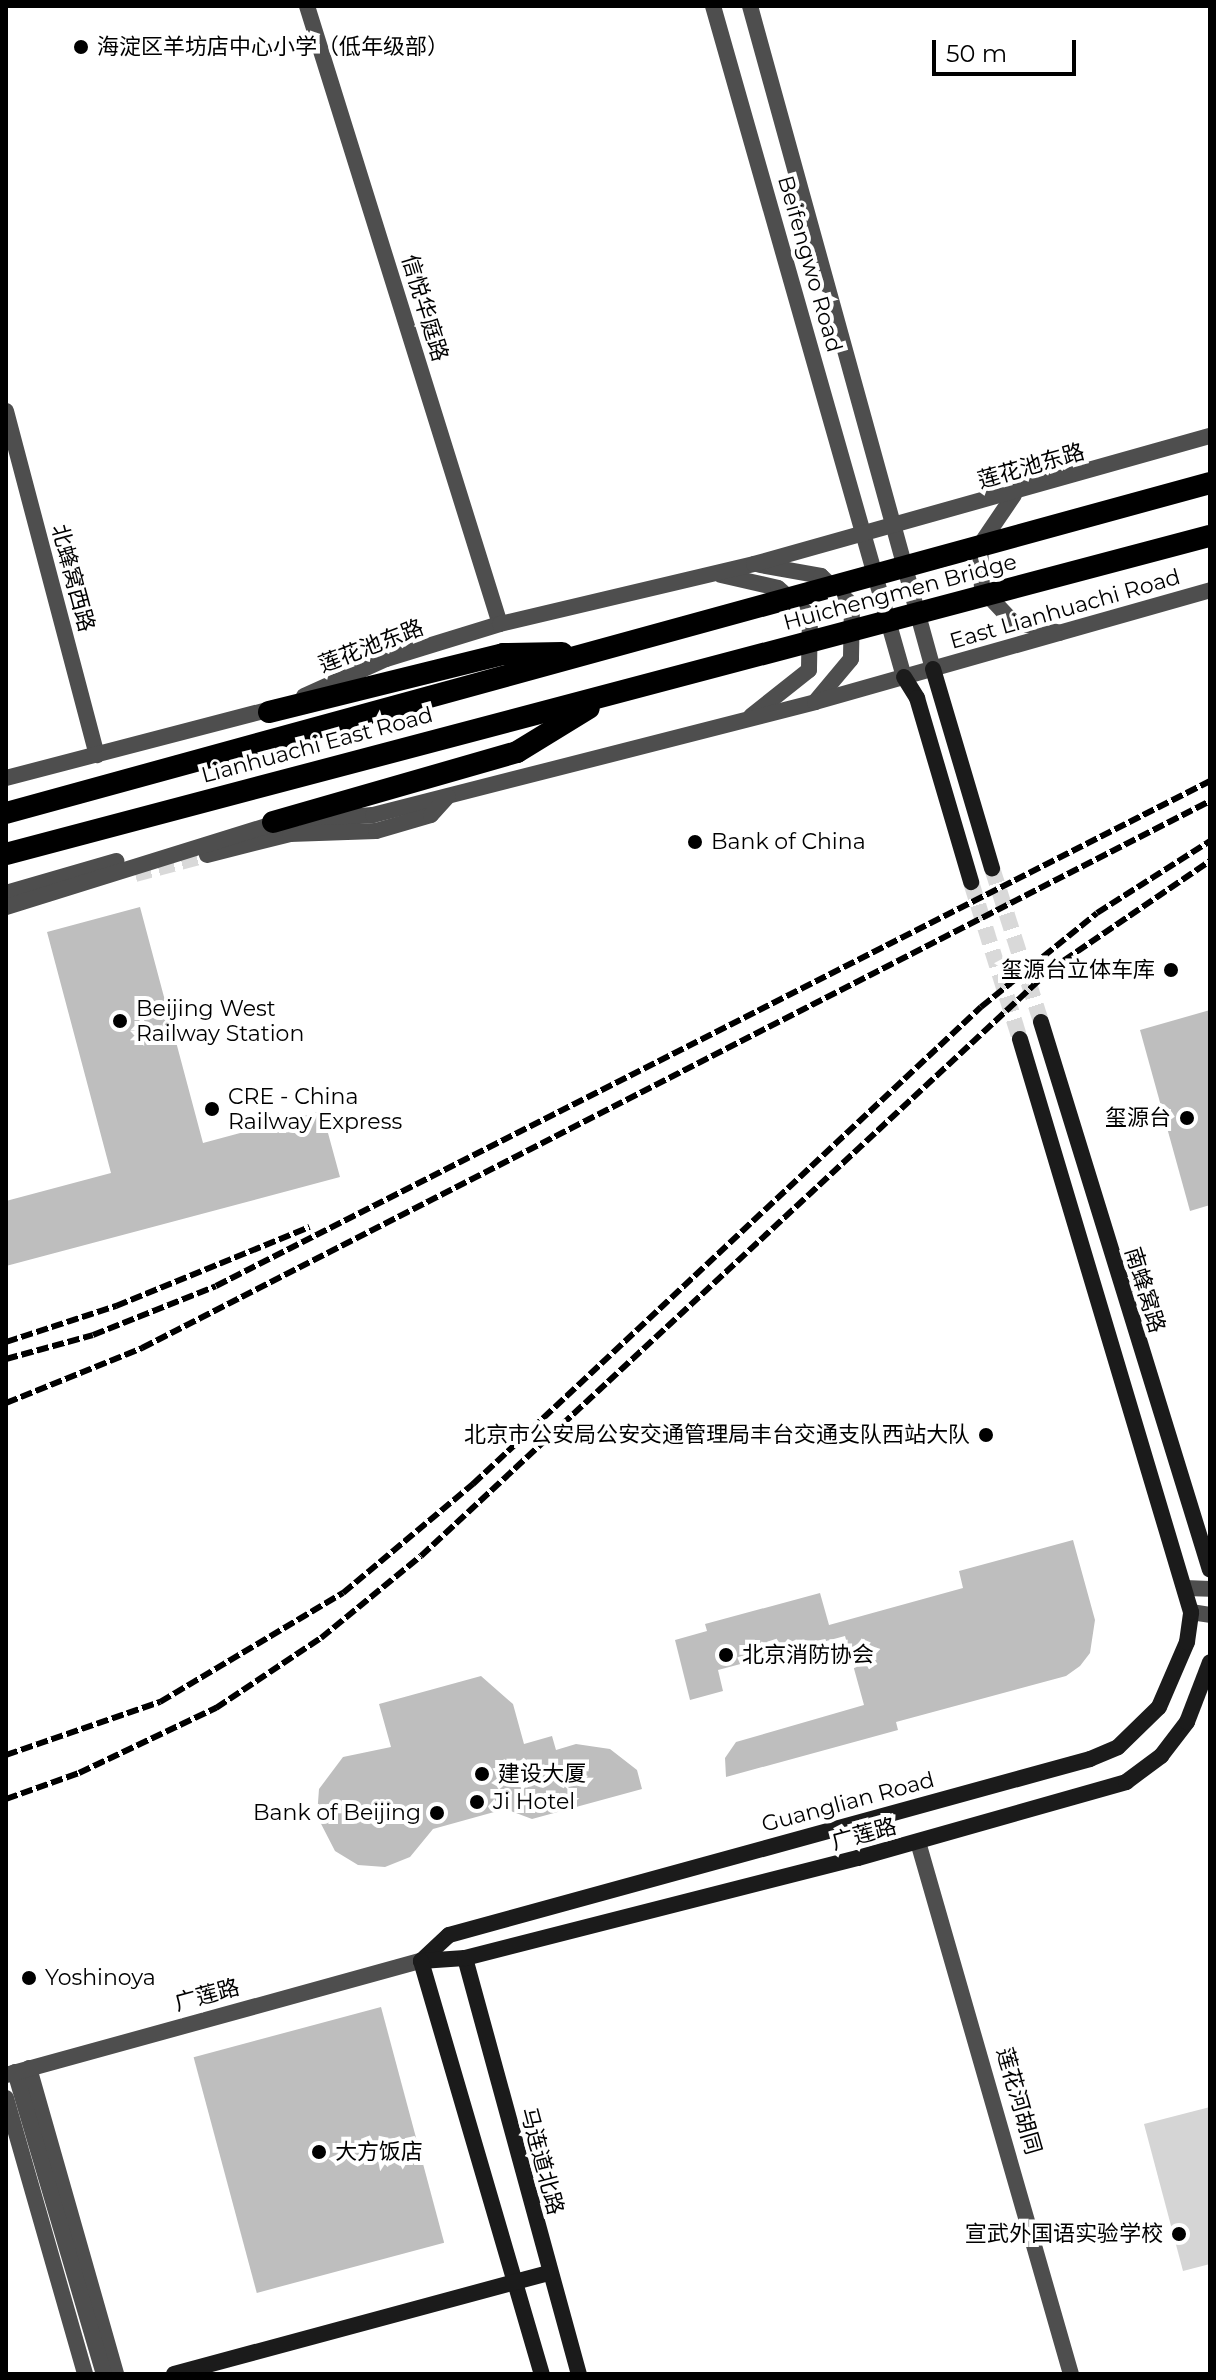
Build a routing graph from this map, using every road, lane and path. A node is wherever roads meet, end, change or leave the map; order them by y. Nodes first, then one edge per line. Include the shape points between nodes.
1 (307, 6) edge
2 (713, 6) edge
3 (750, 6) edge
4 (6, 411) edge
5 (1210, 436) edge
6 (1210, 483) edge
7 (1014, 495) junction
8 (891, 527) junction
9 (864, 534) junction
10 (1210, 536) edge
11 (754, 564) junction
12 (715, 574) junction
13 (1210, 590) edge
14 (500, 624) junction
15 (1063, 634) junction
16 (629, 643) joint
17 (595, 653) junction
18 (933, 669) junction
19 (904, 677) junction
20 (641, 687) joint
21 (611, 695) junction
22 (815, 702) junction
23 (269, 712) junction
24 (746, 720) junction
25 (97, 755) junction
26 (6, 778) edge
27 (449, 795) junction
28 (6, 813) edge
29 (273, 822) junction
30 (175, 853) junction
31 (6, 854) edge
32 (207, 855) tunnel mouth
33 (992, 868) tunnel mouth
34 (971, 882) tunnel mouth
35 (6, 893) edge
36 (6, 907) edge
37 (1041, 1022) tunnel mouth
38 (1020, 1039) tunnel mouth
39 (1210, 1570) edge
40 (1185, 1588) junction
41 (1210, 1589) edge
42 (1191, 1612) junction
43 (1210, 1615) edge
44 (1210, 1662) edge
45 (918, 1842) junction
46 (465, 1958) junction
47 (421, 1961) junction
48 (17, 2072) edge
49 (6, 2098) edge
50 (549, 2273) junction
51 (513, 2284) junction
52 (85, 2374) edge
53 (104, 2374) edge
54 (116, 2374) edge
55 (174, 2374) edge
56 (542, 2374) edge
57 (579, 2374) edge
58 (1071, 2374) edge

1 - 14 street, 信悦华庭路
2 - 9 street, Beifengwo Road
3 - 8 street, Beifengwo Road
4 - 25 street, 北蜂窝西路
5 - 7 street, 莲花池东路
6 - 16 highway, Huichengmen Bridge
7 - 8 street, 莲花池东路
7 - 15 street via 980,545 982,589 1012,621
8 - 9 street, 莲花池东路
8 - 18 street, Beifengwo Road
9 - 11 street, 莲花池东路
9 - 19 street, Beifengwo Road
10 - 20 highway, Huichengmen Bridge
11 - 12 street, 莲花池东路
11 - 22 street via 821,576 852,605 851,659
12 - 14 street, 莲花池东路
12 - 24 street via 778,588 810,616 809,670
13 - 15 street, East Lianhuachi Road
14 - 23 street, 莲花池东路 via 386,659
15 - 18 street, East Lianhuachi Road
16 - 17 highway, Lianhuachi East Road
17 - 23 highway via 503,654
17 - 28 highway, Lianhuachi East Road
18 - 19 street, East Lianhuachi Road
18 - 33 main road
19 - 22 street, East Lianhuachi Road
19 - 34 main road via 917,698
20 - 21 highway, Lianhuachi East Road
21 - 29 highway via 517,752
21 - 31 highway, Lianhuachi East Road
22 - 24 street
23 - 25 street, 莲花池东路
24 - 27 street
25 - 26 street, 莲花池东路
27 - 29 street via 373,815
27 - 32 street via 431,815 376,831 290,834
29 - 30 street
30 - 35 street via 154,850
30 - 36 street
37 - 39 main road, 南蜂窝路
38 - 40 main road, Guanglian Road
40 - 41 street
40 - 42 main road, Guanglian Road
42 - 43 street
42 - 47 main road, Guanglian Road via 1173,1682 1159,1707 1118,1747 1059,1769 449,1935
44 - 45 main road, 广莲路 via 1187,1722 1161,1756 1126,1782
45 - 46 main road, 广莲路
45 - 58 street, 莲花河胡同
46 - 47 main road, 广莲路
46 - 50 main road, 马连道北路
47 - 48 street, 广莲路
47 - 51 main road
48 - 53 street
48 - 54 street
49 - 52 street
50 - 51 main road
50 - 57 main road, 马连道北路
51 - 55 main road
51 - 56 main road

